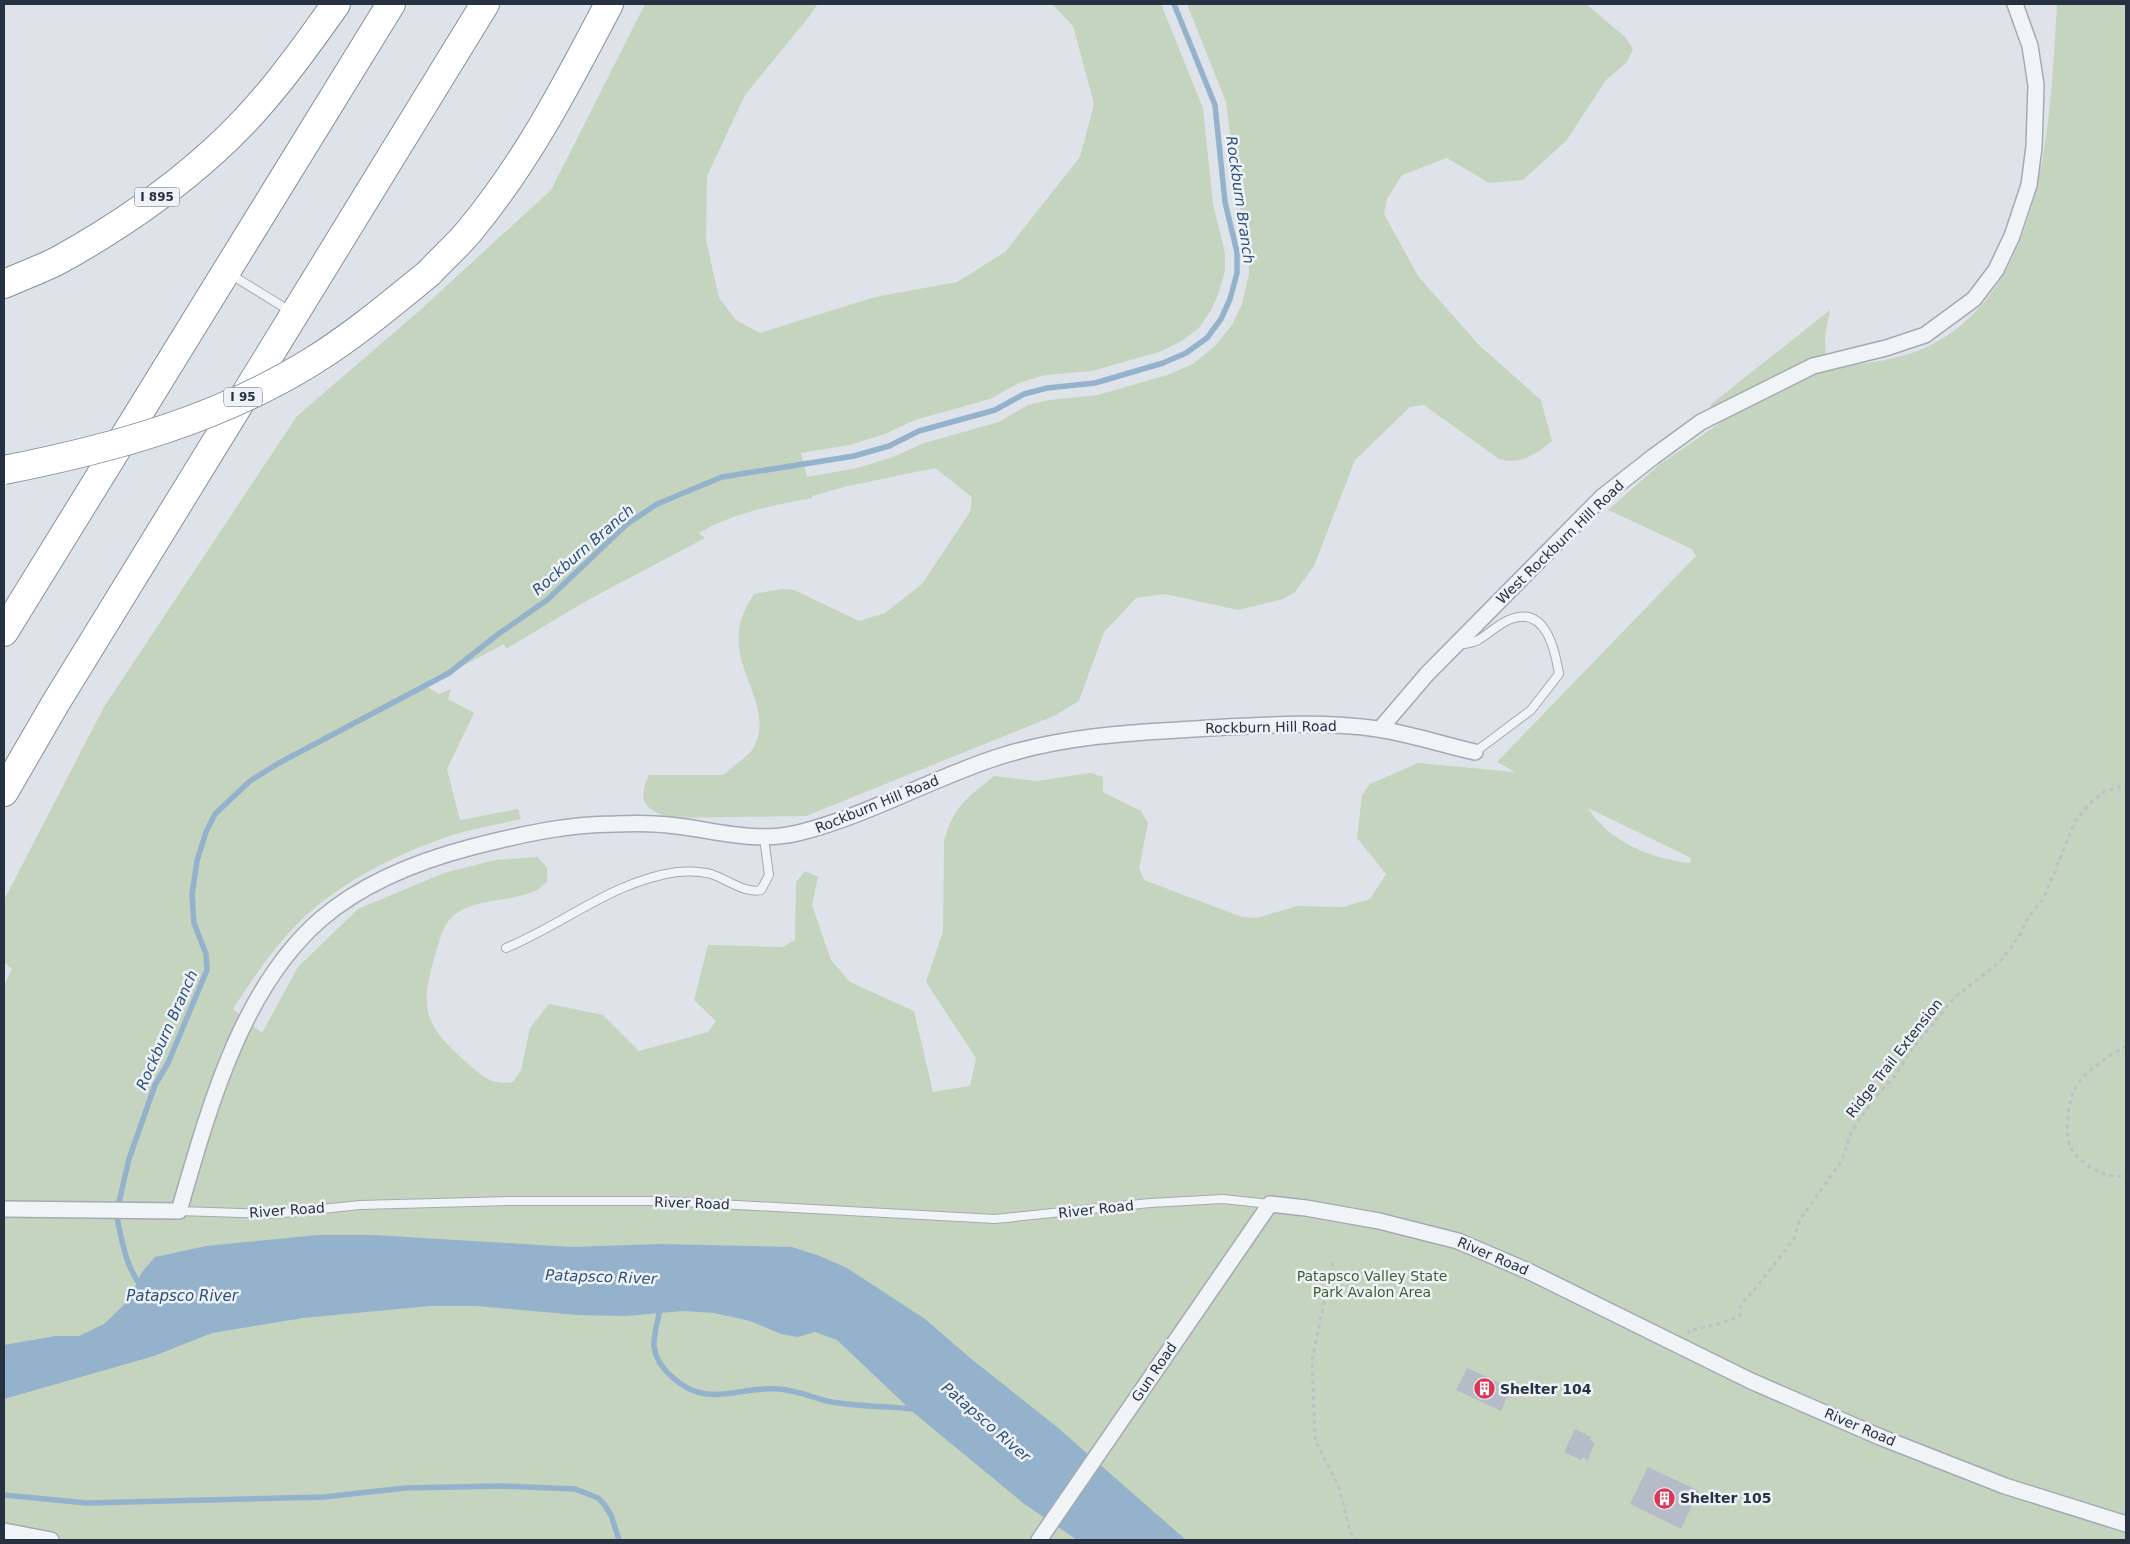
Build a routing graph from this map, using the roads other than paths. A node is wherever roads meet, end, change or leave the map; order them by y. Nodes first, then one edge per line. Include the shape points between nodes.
1 (336, 4) edge
2 (391, 4) edge
3 (485, 4) edge
4 (609, 4) edge
5 (2015, 4) edge
6 (226, 272) junction
7 (4, 284) edge
8 (294, 314) junction
9 (4, 470) edge
10 (4, 632) edge
11 (1455, 646) junction
12 (1380, 729) junction
13 (1476, 752) joint
14 (4, 792) edge
15 (764, 838) junction
16 (506, 948) dead end
17 (1270, 1204) junction
18 (4, 1209) edge
19 (179, 1211) junction
20 (2126, 1524) edge
21 (4, 1531) edge
22 (1040, 1539) edge
23 (51, 1540) edge

1 - 7 highway, I 895 via 284,76 216,149 174,185 58,260
2 - 6 highway
3 - 8 highway, I 95
4 - 9 highway, bridge via 551,114 515,172 470,230 429,272 372,320 312,362 220,409 160,432 90,452
5 - 11 street, West Rockburn Hill Road via 2030,46 2036,85 2029,185 2012,236 1996,270 1974,299 1925,335 1813,366 1702,422 1602,498
6 - 8 lane
6 - 10 highway
8 - 14 highway, I 95 via 54,704
11 - 12 street, West Rockburn Hill Road
11 - 13 lane via 1477,641 1511,619 1528,617 1538,621 1554,644 1559,674 1531,710
12 - 13 street, Rockburn Hill Road
12 - 15 street, Rockburn Hill Road via 1324,724 1147,731 1045,745 955,772 828,826
15 - 16 lane via 769,876 761,890 751,892 709,874 676,872 602,896 537,935
15 - 19 street, Rockburn Hill Road via 675,826 613,824 554,828 442,855 390,875 353,895 320,920 263,991 236,1043 206,1117
17 - 19 lane, River Road via 1223,1199 995,1219 664,1201 360,1205 274,1214
17 - 20 street, River Road via 1379,1221 1458,1241 1530,1272 1752,1381 1880,1437 2005,1486
17 - 22 street, Gun Road
18 - 19 street, River Road
21 - 23 street

